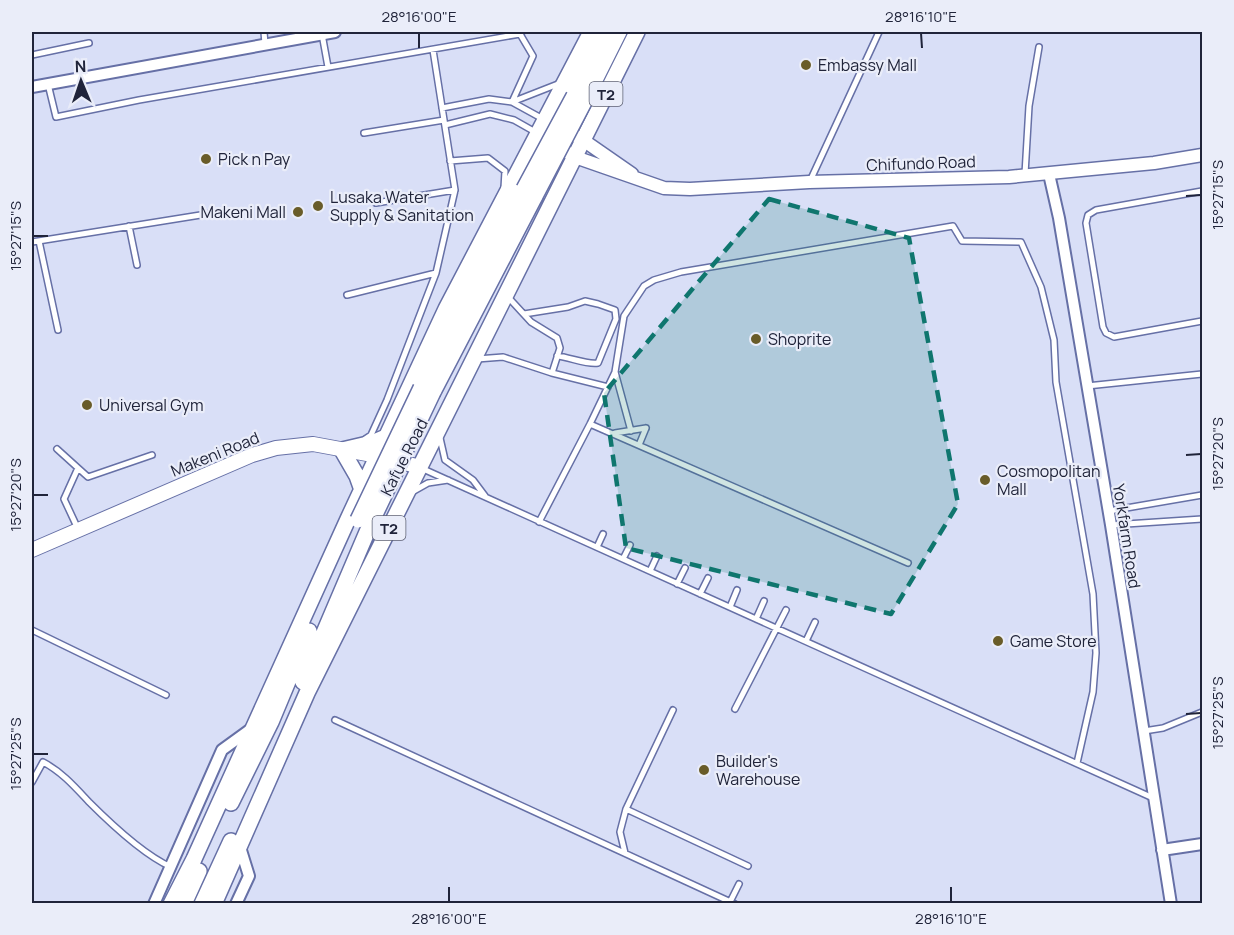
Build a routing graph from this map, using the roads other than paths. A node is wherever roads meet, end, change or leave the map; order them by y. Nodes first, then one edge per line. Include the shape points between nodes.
1 (264, 32) edge
2 (335, 32) edge
3 (591, 32) edge
4 (606, 32) edge
5 (619, 32) edge
6 (637, 32) edge
7 (879, 32) edge
8 (521, 33) edge
9 (305, 34) edge
10 (322, 34) junction
11 (89, 43) dead end
12 (266, 44) junction
13 (1039, 47) dead end
14 (433, 50) junction
15 (32, 55) edge
16 (328, 67) junction
17 (566, 80) junction
18 (48, 84) junction
19 (32, 87) edge
20 (579, 98) junction
21 (512, 102) junction
22 (442, 108) junction
23 (444, 122) junction
24 (542, 127) junction
25 (364, 133) dead end
26 (583, 140) junction
27 (1203, 155) edge
28 (575, 158) junction
29 (450, 162) junction
30 (1049, 174) junction
31 (1025, 176) junction
32 (640, 180) junction
33 (809, 182) junction
34 (455, 190) junction
35 (1203, 191) edge
36 (503, 202) junction
37 (375, 203) dead end
38 (227, 212) dead end
39 (129, 226) junction
40 (39, 241) junction
41 (32, 242) edge
42 (137, 266) dead end
43 (436, 273) junction
44 (506, 294) junction
45 (347, 295) dead end
46 (524, 314) junction
47 (1203, 321) edge
48 (58, 330) dead end
49 (557, 356) junction
50 (474, 359) junction
51 (615, 372) junction
52 (552, 373) junction
53 (1203, 374) edge
54 (1087, 386) junction
55 (608, 387) junction
56 (447, 413) junction
57 (590, 424) junction
58 (631, 431) junction
59 (614, 434) junction
60 (386, 437) junction
61 (639, 445) junction
62 (57, 448) dead end
63 (342, 450) junction
64 (152, 455) dead end
65 (378, 456) junction
66 (420, 467) junction
67 (78, 468) junction
68 (449, 480) junction
69 (362, 490) junction
70 (1203, 495) edge
71 (486, 497) junction
72 (401, 504) junction
73 (1108, 511) junction
74 (1203, 519) edge
75 (364, 522) junction
76 (539, 522) junction
77 (1111, 525) junction
78 (78, 531) junction
79 (603, 534) dead end
80 (630, 545) dead end
81 (597, 548) junction
82 (32, 549) edge
83 (657, 556) dead end
84 (623, 559) junction
85 (908, 563) dead end
86 (685, 568) dead end
87 (650, 571) junction
88 (708, 578) dead end
89 (677, 584) junction
90 (737, 590) dead end
91 (700, 594) junction
92 (764, 601) dead end
93 (729, 607) junction
94 (786, 610) dead end
95 (756, 619) junction
96 (815, 622) dead end
97 (777, 628) junction
98 (32, 630) edge
99 (806, 641) junction
100 (166, 695) dead end
101 (735, 709) dead end
102 (673, 710) dead end
103 (1203, 712) edge
104 (335, 720) dead end
105 (255, 726) junction
106 (1143, 731) junction
107 (1077, 763) junction
108 (32, 782) edge
109 (1153, 798) junction
110 (627, 810) junction
111 (1203, 844) edge
112 (240, 847) junction
113 (1162, 850) junction
114 (625, 853) junction
115 (748, 866) dead end
116 (171, 867) junction
117 (739, 884) dead end
118 (733, 902) edge
119 (154, 903) edge
120 (171, 903) edge
121 (184, 903) edge
122 (202, 903) edge
123 (214, 903) edge
124 (236, 903) edge
125 (1171, 903) edge

1 - 12 lane
2 - 10 street
3 - 17 main road, Kafue Road / T2
4 - 20 main road, Kafue Road / T2
5 - 20 main road, Kafue Road / T2
6 - 26 main road, Kafue Road / T2
7 - 33 lane
8 - 14 lane
8 - 21 lane via 533,56
9 - 10 street
9 - 12 street
10 - 16 lane
11 - 15 lane
12 - 18 street
13 - 31 lane via 1029,106
14 - 16 lane
14 - 22 lane
16 - 18 lane via 56,117
17 - 21 lane
17 - 24 main road, Kafue Road / T2
18 - 19 street
20 - 75 main road, Kafue Road / T2, bridge via 427,390
21 - 22 lane via 489,99
21 - 24 lane
22 - 23 lane
23 - 24 lane via 490,114
23 - 25 lane
23 - 29 lane
24 - 26 street, Chifundo Road
24 - 28 street, Chifundo Road
24 - 36 main road, Kafue Road / T2
26 - 28 main road, Kafue Road / T2
26 - 32 street, Chifundo Road
27 - 30 street, Chifundo Road
28 - 32 street, Chifundo Road
28 - 44 main road, Kafue Road / T2
29 - 34 lane
29 - 36 lane via 488,158 505,171
30 - 31 street, Chifundo Road
30 - 54 street, Yorkfarm Road
31 - 33 street, Chifundo Road
32 - 33 street, Chifundo Road via 664,188 690,189
34 - 37 lane
34 - 43 lane
35 - 47 lane via 1096,210 1088,215 1086,223 1106,333 1114,337
36 - 60 main road, Kafue Road / T2 via 446,309
38 - 39 lane
39 - 40 lane
39 - 42 lane
40 - 41 lane
40 - 48 lane
43 - 45 lane
43 - 63 lane via 371,435
44 - 46 lane
44 - 50 main road, Kafue Road / T2
46 - 49 lane via 557,338
46 - 49 lane via 585,302 615,310 616,319 597,363
49 - 52 lane
50 - 52 lane via 503,357
50 - 56 main road, Kafue Road / T2
51 - 55 lane
51 - 58 lane
51 - 107 lane via 624,316 644,286 654,280 681,272 953,226 962,242 1021,242 1041,287 1054,340 1056,382 1093,594 1093,692
52 - 55 lane
53 - 54 lane
54 - 73 street, Yorkfarm Road
55 - 57 lane
56 - 66 main road, Kafue Road / T2
56 - 71 lane via 439,441 445,460 473,480
57 - 59 lane
57 - 76 lane
58 - 59 lane
58 - 61 lane via 646,429
59 - 61 lane
60 - 63 main road
60 - 65 main road, Kafue Road / T2
61 - 85 lane
62 - 67 lane
63 - 65 main road, Makeni Road
63 - 69 main road
63 - 78 main road, Makeni Road via 294,445 252,455
64 - 67 lane via 88,477
65 - 66 main road, Makeni Road
65 - 69 main road, Kafue Road / T2
66 - 68 lane
66 - 72 main road, Kafue Road / T2
67 - 78 lane via 64,499
68 - 71 lane
68 - 72 lane via 428,483
69 - 105 main road, Kafue Road / T2
70 - 73 lane
71 - 76 lane
72 - 112 main road, Kafue Road / T2 via 308,693
73 - 77 street, Yorkfarm Road
74 - 77 lane
75 - 121 main road, Kafue Road / T2
75 - 122 main road, Kafue Road / T2 via 271,755
76 - 81 lane
77 - 106 street, Yorkfarm Road
78 - 82 main road, Makeni Road
79 - 81 lane
80 - 84 lane
81 - 84 lane
83 - 87 lane
84 - 87 lane
86 - 89 lane
87 - 89 lane
88 - 91 lane
89 - 91 lane
90 - 93 lane
91 - 93 lane
92 - 95 lane
93 - 95 lane
94 - 97 lane
95 - 97 lane
96 - 99 lane
97 - 99 lane
97 - 101 lane
98 - 100 lane
99 - 107 lane
102 - 110 lane
103 - 106 lane via 1163,728
104 - 114 lane
105 - 116 street via 222,750
105 - 120 main road, Kafue Road / T2
106 - 109 street, Yorkfarm Road
107 - 109 lane
108 - 116 lane via 43,762 58,770 107,820
109 - 113 street, Yorkfarm Road
110 - 114 lane via 620,832
110 - 115 lane
111 - 113 street
112 - 123 main road, Kafue Road / T2
112 - 124 street via 249,876
113 - 125 street, Yorkfarm Road
114 - 118 lane
116 - 119 street
117 - 118 lane

